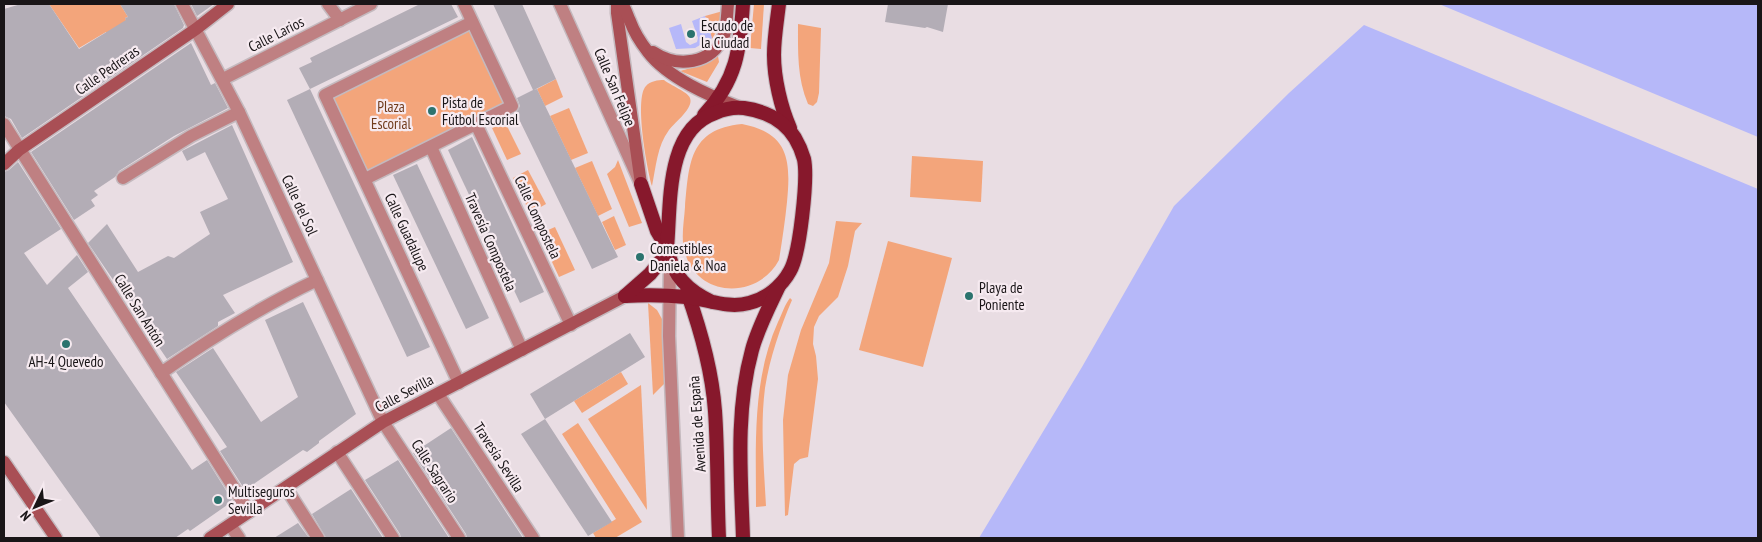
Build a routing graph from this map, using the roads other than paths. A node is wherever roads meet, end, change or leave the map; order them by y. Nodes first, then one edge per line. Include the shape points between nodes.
1 (182, 4) edge
2 (228, 4) edge
3 (328, 4) edge
4 (371, 4) edge
5 (464, 4) edge
6 (560, 4) edge
7 (617, 4) edge
8 (622, 4) edge
9 (728, 4) edge
10 (743, 4) edge
11 (779, 4) edge
12 (340, 20) junction
13 (472, 22) junction
14 (196, 29) junction
15 (640, 40) junction
16 (222, 79) junction
17 (718, 99) junction
18 (740, 108) junction
19 (238, 112) junction
20 (697, 122) junction
21 (4, 124) edge
22 (476, 124) junction
23 (795, 138) junction
24 (431, 147) junction
25 (20, 150) junction
26 (4, 164) edge
27 (123, 178) dead end
28 (365, 179) junction
29 (641, 184) junction
30 (669, 252) junction
31 (317, 280) junction
32 (683, 282) junction
33 (779, 286) junction
34 (670, 295) junction
35 (625, 296) junction
36 (689, 297) junction
37 (712, 302) junction
38 (571, 325) junction
39 (522, 350) junction
40 (161, 372) junction
41 (459, 383) junction
42 (438, 394) junction
43 (383, 422) junction
44 (337, 452) junction
45 (4, 462) edge
46 (286, 488) junction
47 (250, 512) junction
48 (230, 525) junction
49 (56, 538) edge
50 (210, 538) edge
51 (239, 538) edge
52 (318, 538) edge
53 (393, 538) edge
54 (459, 538) edge
55 (533, 538) edge
56 (678, 538) edge
57 (718, 538) edge
58 (743, 538) edge

1 - 14 street, Calle del Sol
2 - 14 main road, Calle Pedreras
3 - 12 street
4 - 12 street, Calle Larios
5 - 13 street
6 - 29 street, Calle San Felipe
7 - 29 main road
8 - 15 main road
9 - 15 main road via 724,35 711,52 700,59 680,63 672,61 660,57
10 - 17 highway via 738,50 726,87
11 - 23 highway via 774,56 780,100
12 - 16 street, Calle Larios
13 - 22 street via 512,106
13 - 28 street, Calle Guadalupe via 324,95
14 - 16 street, Calle del Sol
14 - 25 main road, Calle Pedreras
15 - 17 main road via 667,71
16 - 19 street, Calle del Sol
17 - 18 main road
17 - 20 highway
18 - 20 highway via 725,109
18 - 23 highway via 759,110 771,116 783,123
19 - 27 street via 191,136
19 - 31 street, Calle del Sol
20 - 30 highway via 678,150 674,167
21 - 25 street, Calle San Antón
22 - 24 street
22 - 38 street, Calle Compostela
23 - 33 highway via 804,159 806,181 797,255
24 - 28 street
24 - 39 street, Travesía Compostela
25 - 26 main road, Calle Pedreras
25 - 40 street, Calle San Antón
28 - 41 street, Calle Guadalupe
29 - 30 highway via 657,231
30 - 32 highway via 673,268
30 - 34 street, Avenida de España
30 - 35 highway
31 - 40 street via 227,328
31 - 43 street, Calle del Sol
32 - 36 highway, Avenida de España
32 - 37 highway
33 - 37 highway via 750,303
33 - 58 highway via 755,340 746,377 739,464
34 - 35 highway
34 - 36 highway
34 - 56 street, Avenida de España
35 - 38 main road, Calle Sevilla
36 - 37 highway
36 - 57 highway, Avenida de España via 700,329 712,387
38 - 39 main road, Calle Sevilla
39 - 41 main road, Calle Sevilla
40 - 47 street, Calle San Antón
41 - 42 main road, Calle Sevilla
42 - 43 main road, Calle Sevilla
42 - 55 street, Travesía Sevilla
43 - 44 main road, Calle Sevilla
43 - 54 street, Calle Sagrario
44 - 46 main road, Calle Sevilla
44 - 53 street
45 - 49 main road
46 - 47 main road, Calle Sevilla
46 - 52 street
47 - 48 main road, Calle Sevilla
48 - 50 main road, Calle Sevilla
48 - 51 street

